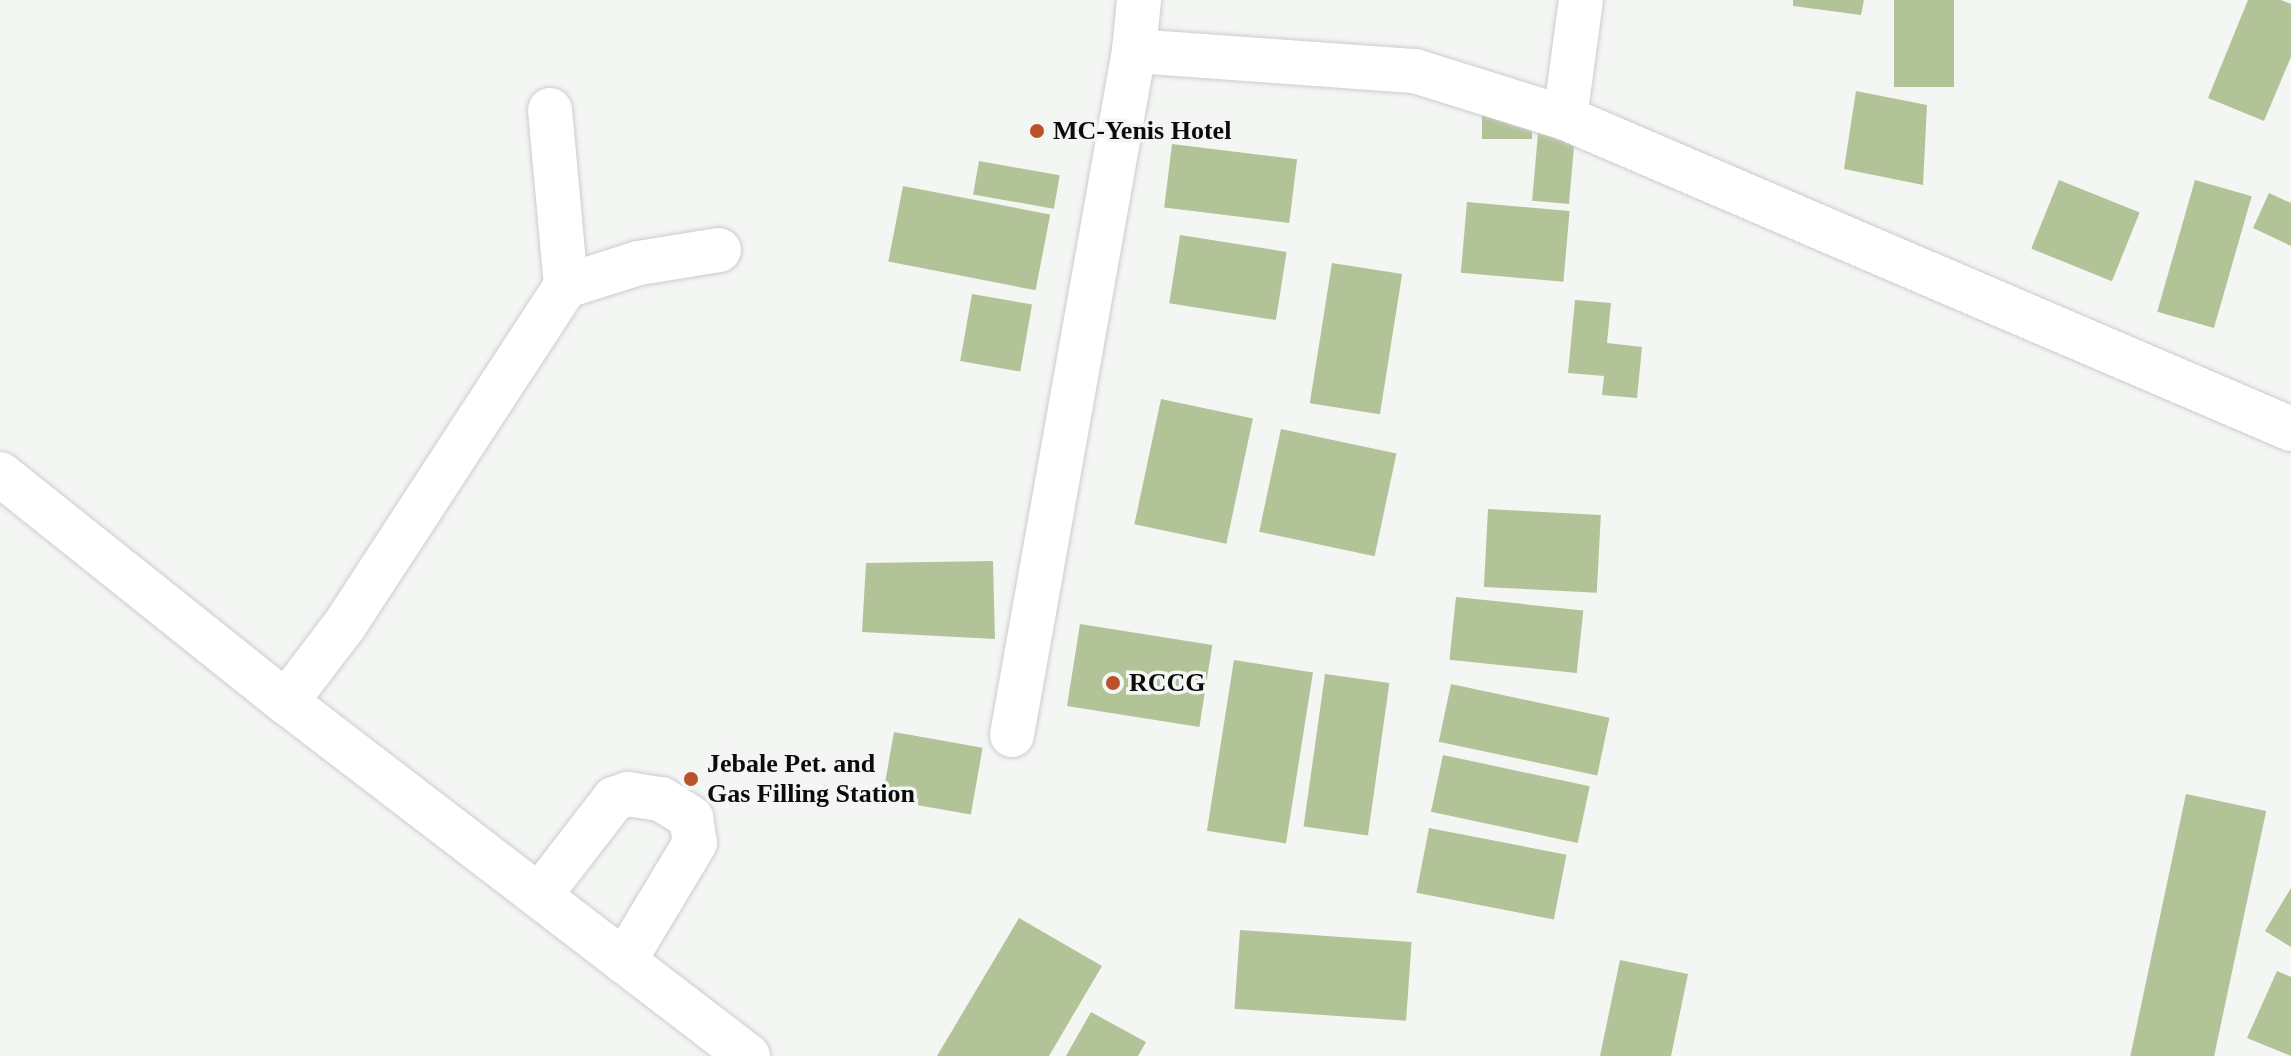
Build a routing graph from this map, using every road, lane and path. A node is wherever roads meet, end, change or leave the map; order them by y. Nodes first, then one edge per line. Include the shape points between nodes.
1 (1139, 0) edge
2 (1581, 0) edge
3 (1134, 51) junction
4 (550, 110) dead end
5 (1565, 118) junction
6 (719, 250) dead end
7 (566, 286) junction
8 (2291, 429) edge
9 (0, 474) edge
10 (286, 702) junction
11 (1012, 735) dead end
12 (539, 896) junction
13 (624, 961) junction
14 (748, 1056) edge

1 - 3 street
2 - 5 street
3 - 5 street via 1415,71
3 - 11 street
4 - 7 street
5 - 8 street
6 - 7 street via 639,263
7 - 10 street via 344,626
9 - 10 street
10 - 12 street
12 - 13 street
12 - 13 street via 614,799 628,794 661,799 691,818 695,843
13 - 14 street

